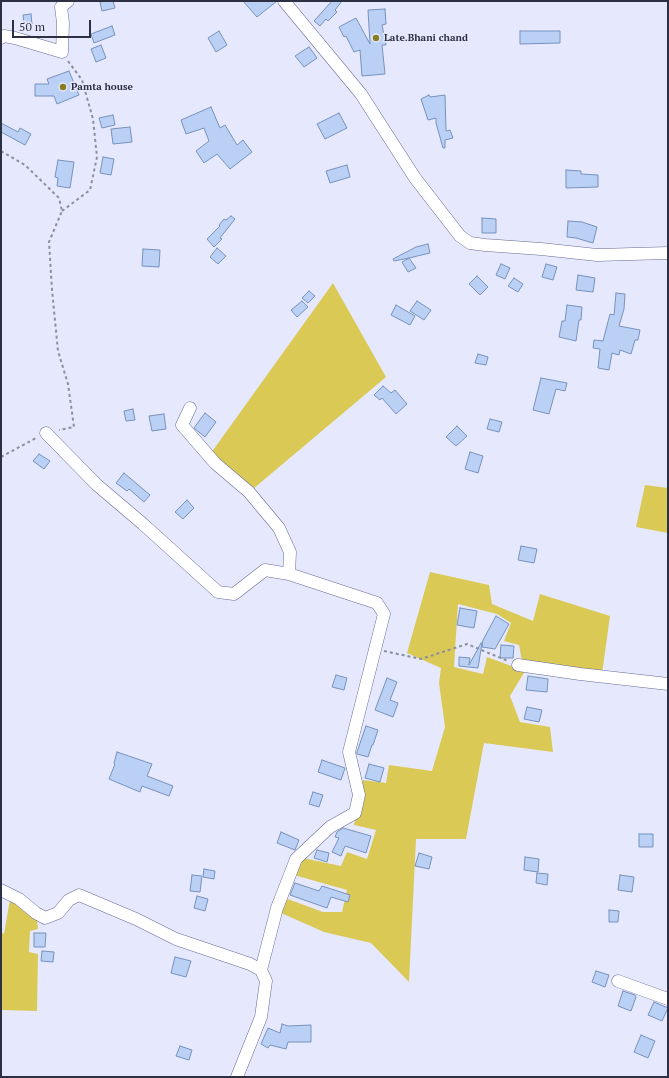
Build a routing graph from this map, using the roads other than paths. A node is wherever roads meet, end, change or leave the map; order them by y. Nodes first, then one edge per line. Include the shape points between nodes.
1 (68, 1) edge
2 (284, 1) edge
3 (1, 38) edge
4 (668, 253) edge
5 (190, 408) dead end
6 (46, 433) road end
7 (289, 574) junction
8 (518, 665) road end
9 (668, 684) edge
10 (1, 890) edge
11 (261, 970) junction
12 (618, 980) dead end
13 (668, 999) edge
14 (237, 1077) edge

1 - 3 street via 61,7 62,52 15,38
2 - 4 street via 361,94 415,178 460,236 470,243 597,255
5 - 7 street via 182,425 215,463 249,492 279,528 290,552
6 - 7 street via 97,485 218,592 234,594 264,570
7 - 11 street via 377,603 384,614 349,752 359,795 355,813 330,826 296,858 276,908
8 - 9 street
10 - 11 street via 19,899 45,918 58,913 69,900 79,895 176,939
11 - 14 street via 266,981 261,1017
12 - 13 street

